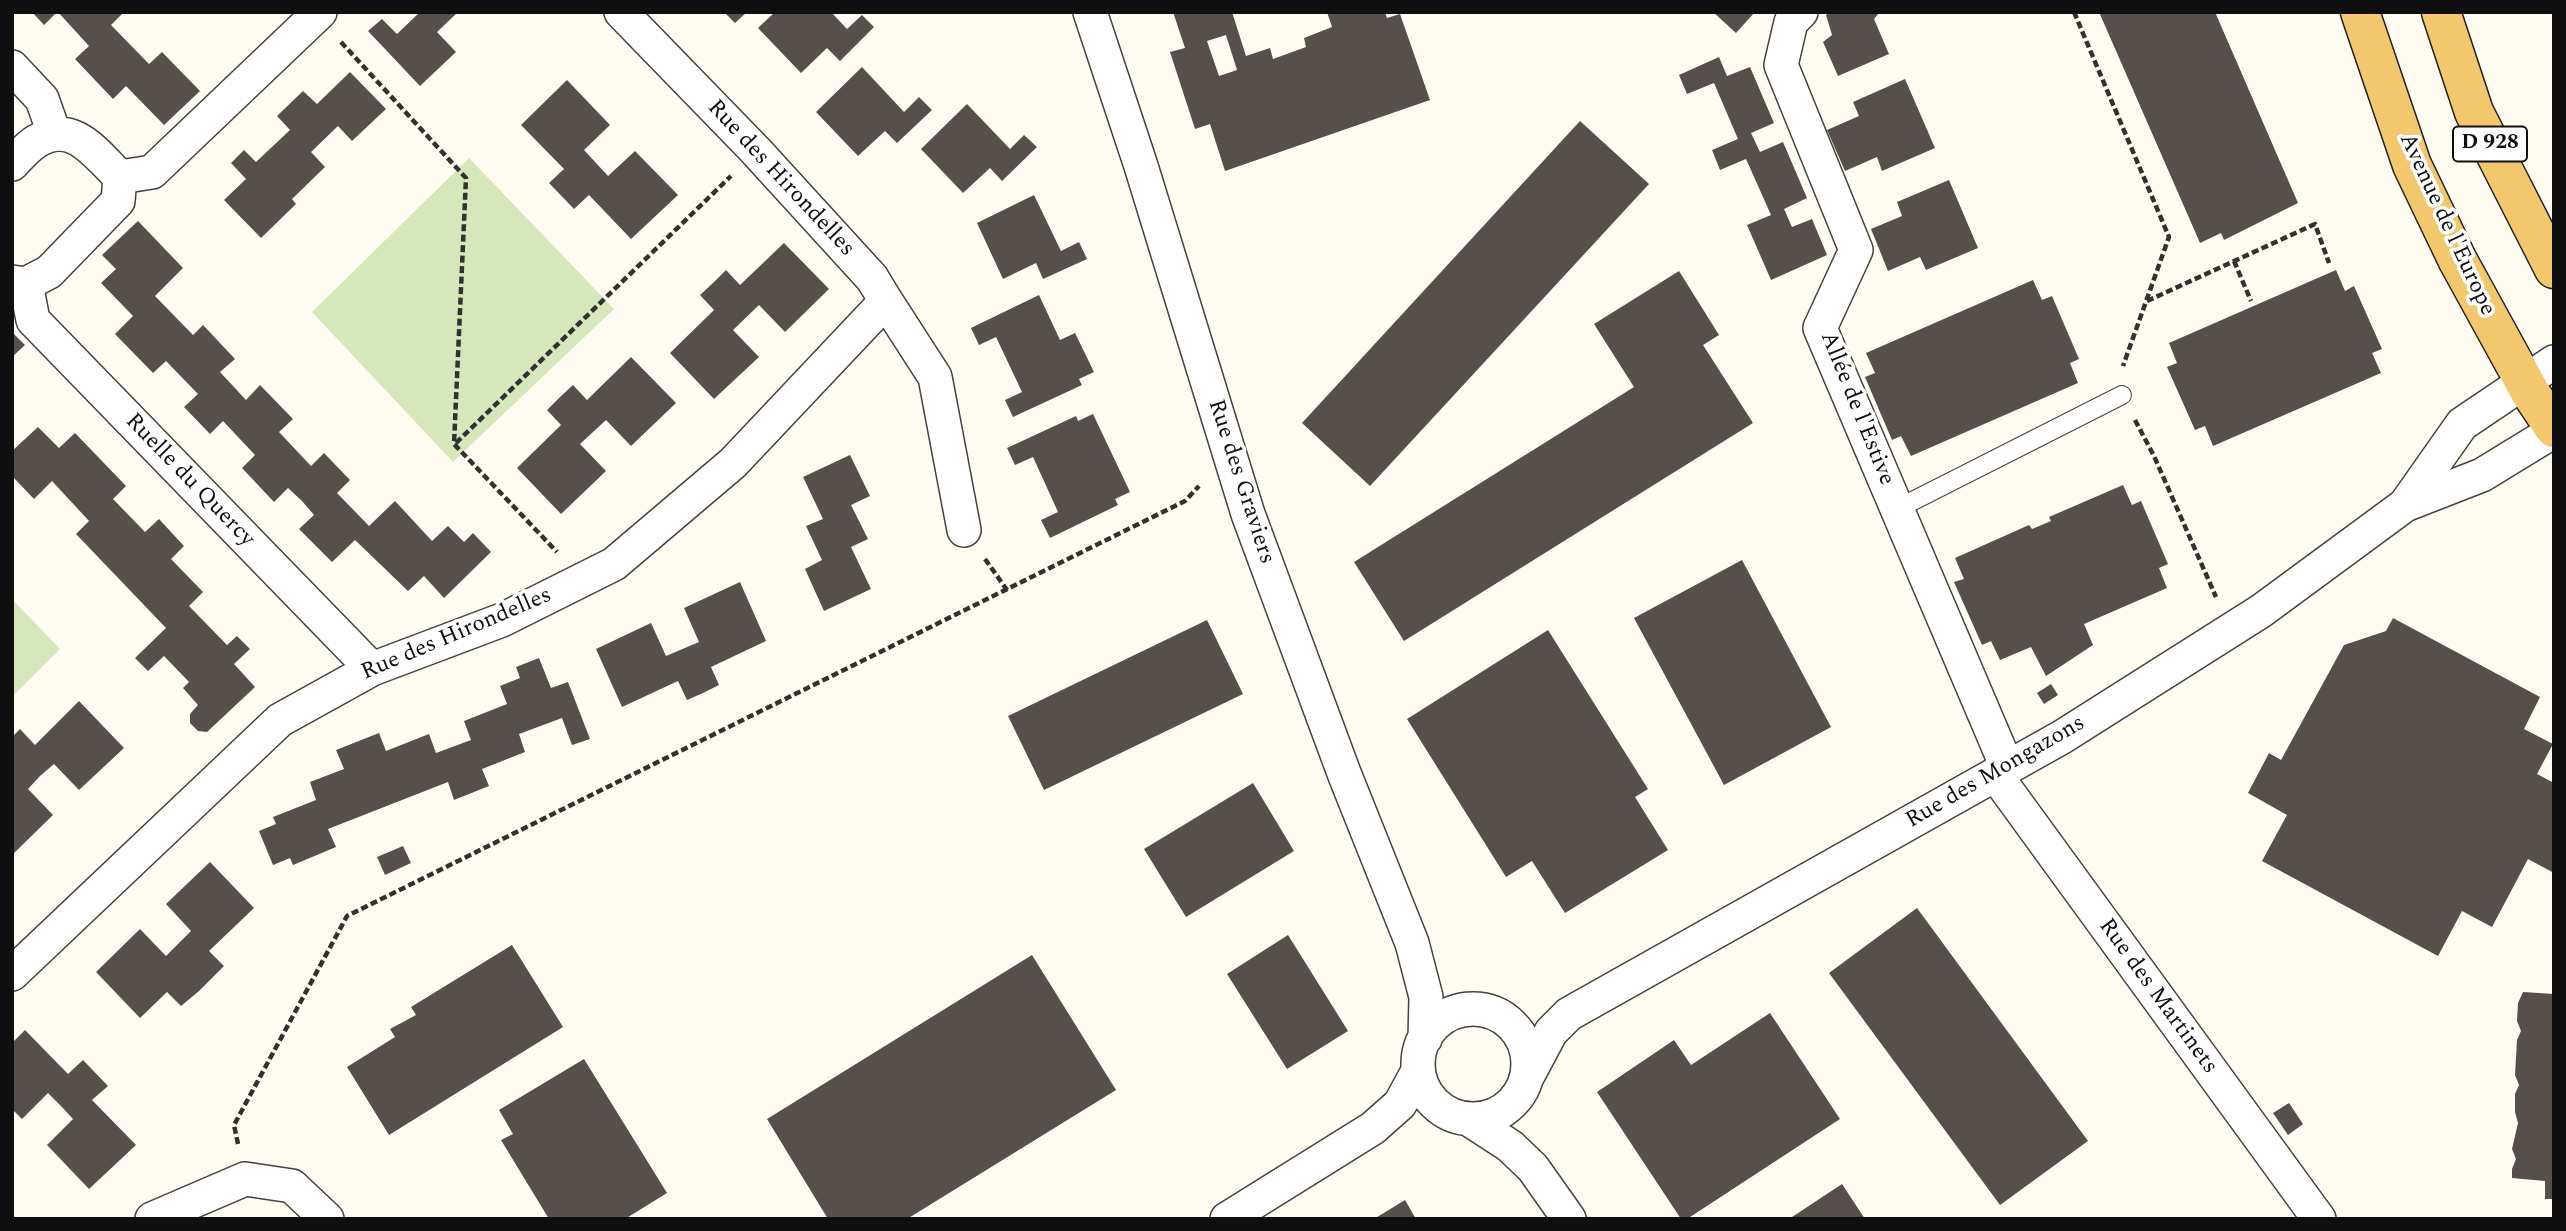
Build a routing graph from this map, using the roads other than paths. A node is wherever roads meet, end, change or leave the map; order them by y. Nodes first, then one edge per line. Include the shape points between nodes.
1 (621, 12) edge
2 (1090, 12) edge
3 (1801, 12) edge
4 (2360, 12) edge
5 (2441, 12) edge
6 (318, 14) edge
7 (12, 67) edge
8 (54, 133) junction
9 (12, 164) edge
10 (120, 177) junction
11 (2554, 269) edge
12 (19, 283) edge
13 (886, 301) junction
14 (2539, 371) edge
15 (2122, 395) road end
16 (2554, 430) edge
17 (2406, 505) junction
18 (1897, 509) junction
19 (964, 530) dead end
20 (372, 669) junction
21 (2001, 771) junction
22 (1412, 943) junction
23 (12, 974) edge
24 (1486, 1011) junction
25 (1569, 1014) junction
26 (1422, 1055) junction
27 (1523, 1086) junction
28 (1460, 1117) junction
29 (1373, 1128) junction
30 (1533, 1168) junction
31 (1238, 1215) edge
32 (152, 1219) edge
33 (327, 1219) edge
34 (1569, 1219) edge
35 (2319, 1219) edge

1 - 13 street, Rue des Hirondelles via 756,151 872,278
2 - 22 street, Rue des Graviers via 1248,514
3 - 18 street, Allée de l'Estive via 1791,22 1780,65 1856,250 1820,328
4 - 14 main road, Avenue de l'Europe via 2412,165 2457,259
5 - 11 main road, D 928 via 2474,112
6 - 10 street via 152,172
7 - 8 street via 42,99
8 - 9 street via 35,141
8 - 10 street via 76,136
10 - 12 street via 118,201 49,272
12 - 20 street, Ruelle du Quercy via 33,320
13 - 19 street via 934,377
13 - 20 street, Rue des Hirondelles via 733,463 614,564 502,620
14 - 16 main road, Avenue de l'Europe
14 - 17 street via 2462,424
15 - 18 lane
16 - 17 street via 2482,475
17 - 21 street, Rue des Mongazons via 2261,611
18 - 21 street, Allée de l'Estive
20 - 23 street, Rue des Hirondelles via 279,720
21 - 25 street, Rue des Mongazons
21 - 35 street, Rue des Martinets
22 - 24 street, Rue des Graviers via 1444,986
22 - 26 street, Rue des Graviers via 1426,997
24 - 25 street, Rue des Mongazons via 1541,1020
24 - 26 street via 1458,1011 1440,1019
24 - 27 street via 1512,1024 1523,1040 1529,1058
25 - 27 street, Rue des Mongazons via 1551,1032
26 - 28 street via 1423,1089 1435,1105
26 - 29 street via 1399,1104
27 - 28 street via 1498,1113
27 - 30 street via 1522,1141
28 - 29 street via 1403,1119
28 - 30 street via 1510,1146
29 - 31 street
30 - 34 street
32 - 33 street via 245,1179 292,1186

